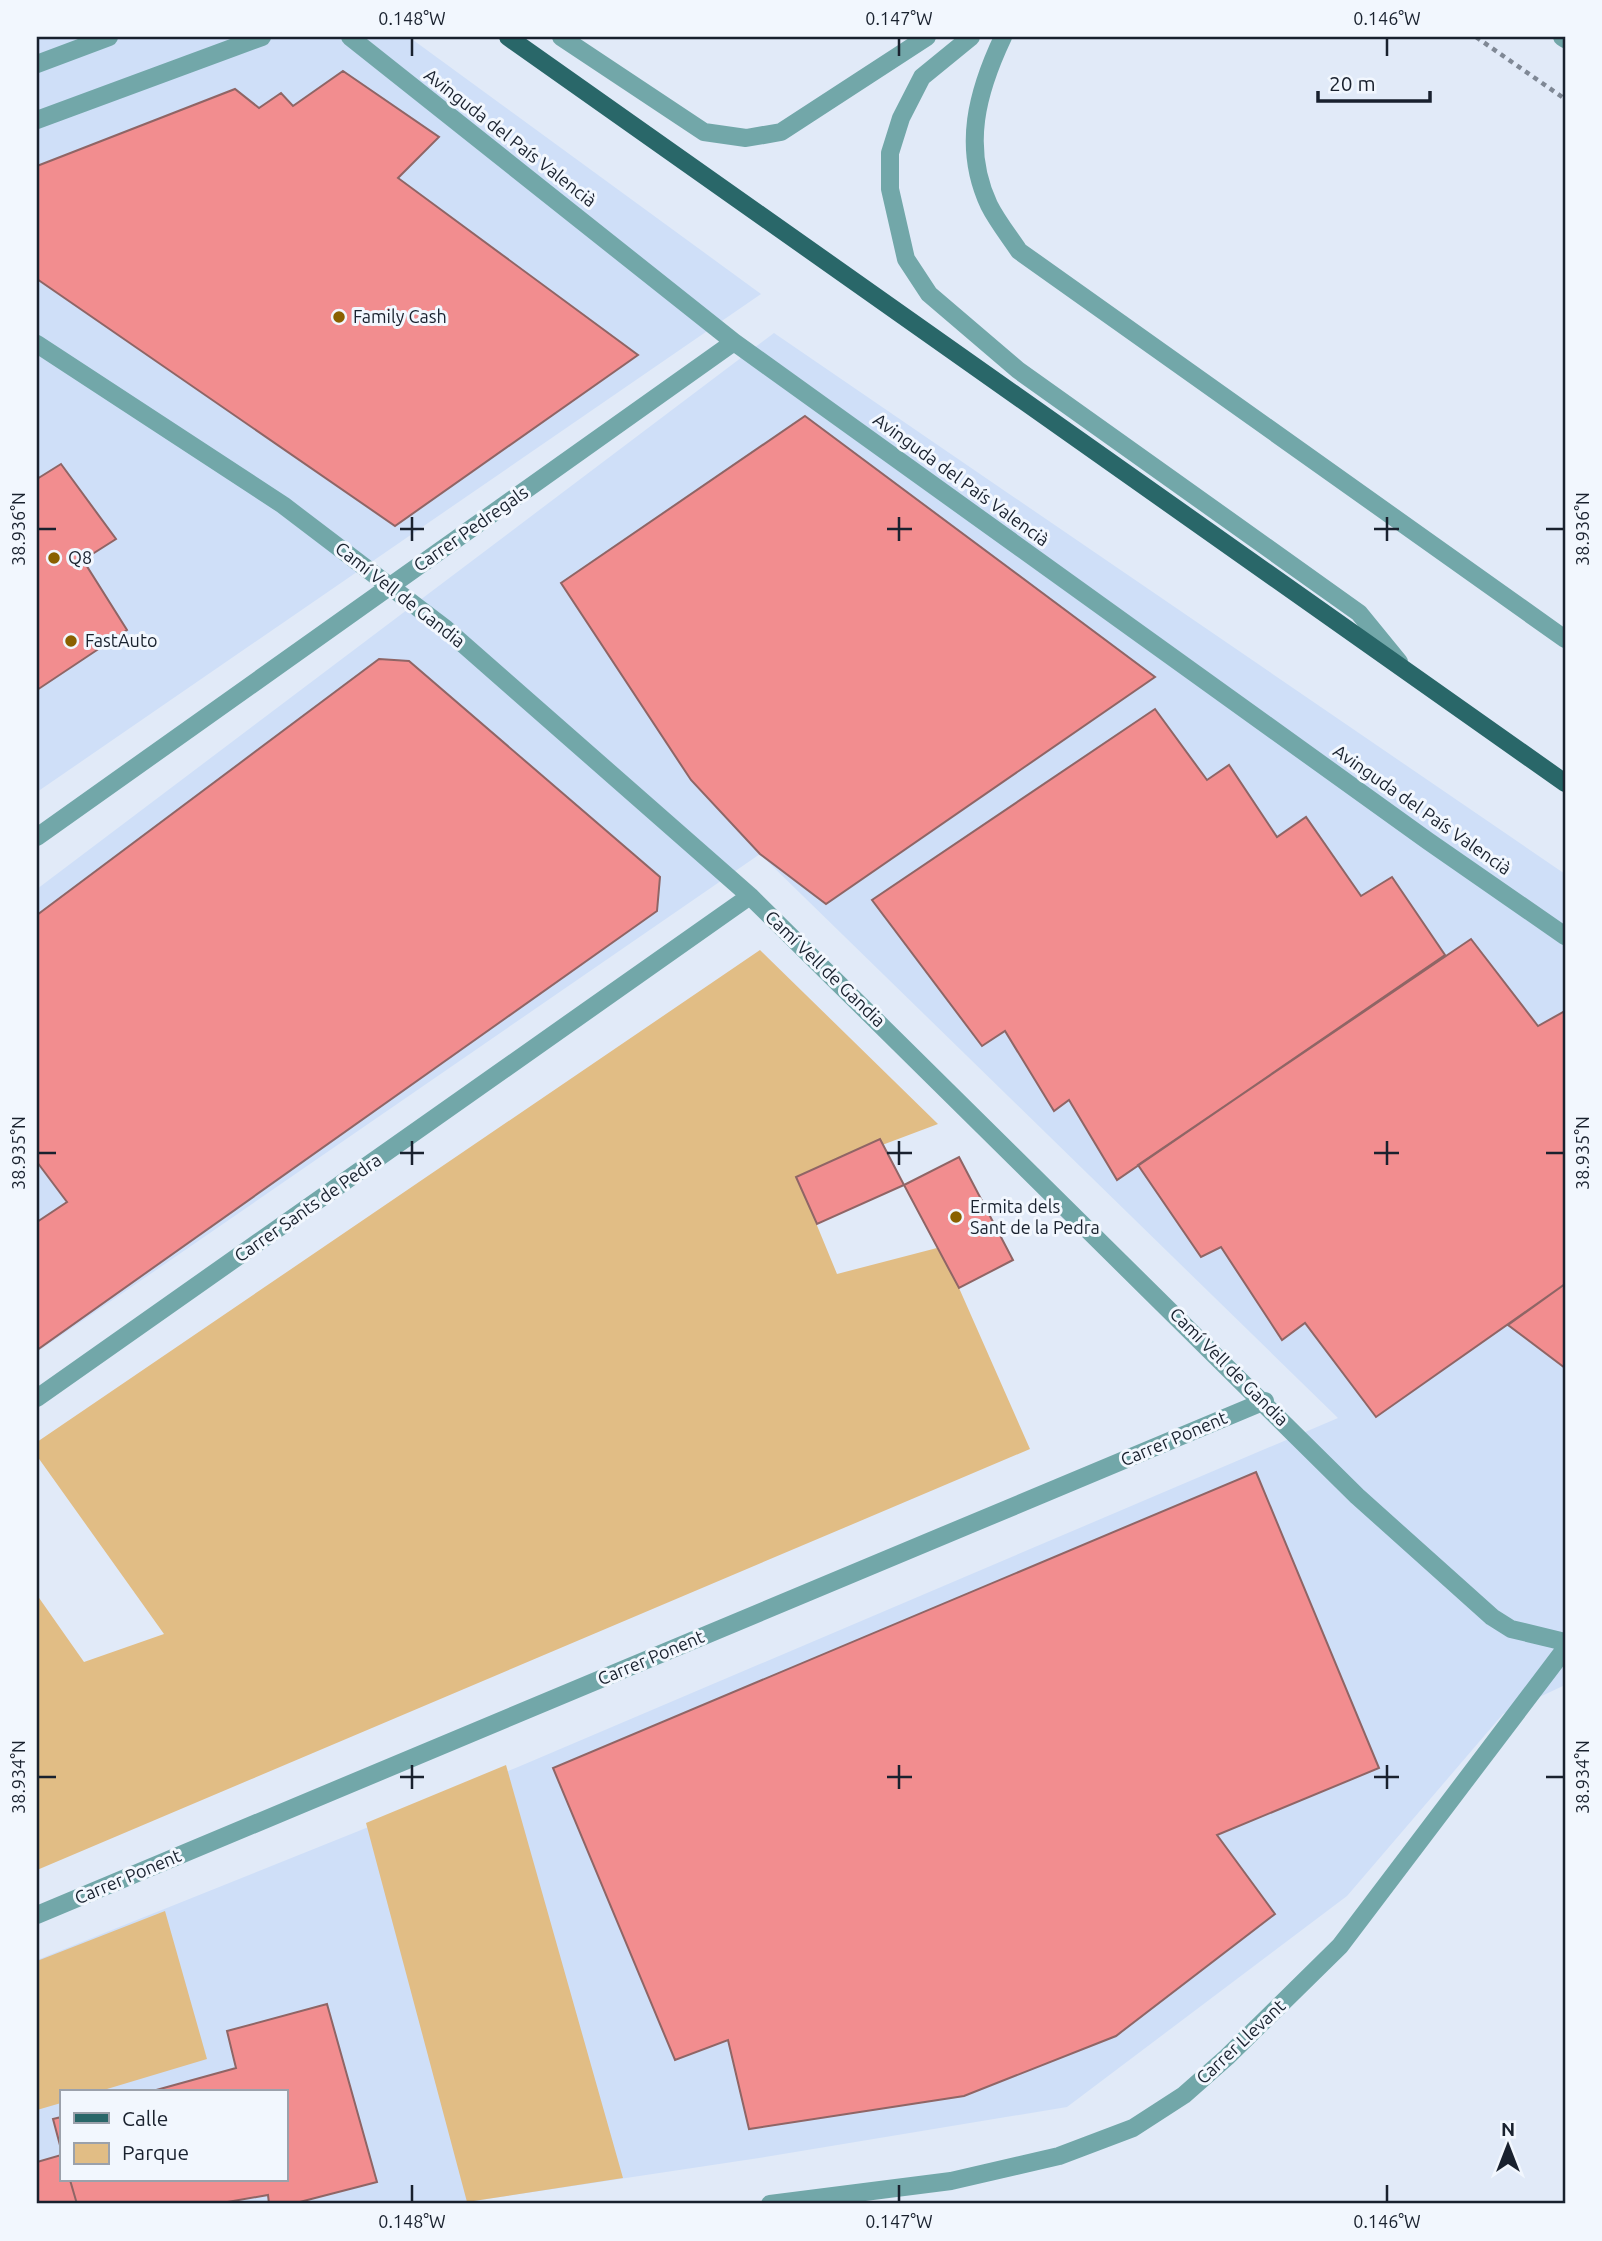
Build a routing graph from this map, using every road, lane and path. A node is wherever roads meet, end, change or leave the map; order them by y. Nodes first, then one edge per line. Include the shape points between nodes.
1 (109, 37) edge
2 (261, 37) edge
3 (349, 37) edge
4 (508, 37) edge
5 (561, 37) edge
6 (927, 37) edge
7 (971, 37) edge
8 (1003, 37) edge
9 (1476, 37) edge
10 (37, 64) edge
11 (1565, 99) edge
12 (37, 120) edge
13 (734, 342) junction
14 (37, 344) edge
15 (392, 586) junction
16 (1565, 639) edge
17 (1405, 671) junction
18 (1565, 783) edge
19 (37, 837) edge
20 (750, 896) junction
21 (1565, 936) edge
22 (37, 1398) edge
23 (1265, 1401) junction
24 (1565, 1642) edge
25 (1565, 1648) edge
26 (37, 1915) edge
27 (770, 2204) edge

1 - 10 street
2 - 12 street
3 - 13 street, Avinguda del País Valencià
4 - 17 main road
5 - 6 street via 704,132 746,138 781,132
7 - 17 street via 922,77 890,153 890,189 906,259 929,294 1018,370 1359,612
8 - 16 street via 978,94 974,161 989,205 1019,251
9 - 11 path
13 - 15 street, Carrer Pedregals
13 - 21 street, Avinguda del País Valencià
14 - 15 street, Camí Vell de Gandia via 283,505
15 - 19 street, Carrer Pedregals
15 - 20 street, Camí Vell de Gandia
17 - 18 main road
20 - 22 street, Carrer Sants de Pedra
20 - 23 street, Camí Vell de Gandia
23 - 24 street, Camí Vell de Gandia via 1357,1496 1492,1617 1528,1634
23 - 26 street, Carrer Ponent
25 - 27 street, Carrer Llevant via 1340,1946 1184,2095 1133,2128 1059,2156 951,2181

